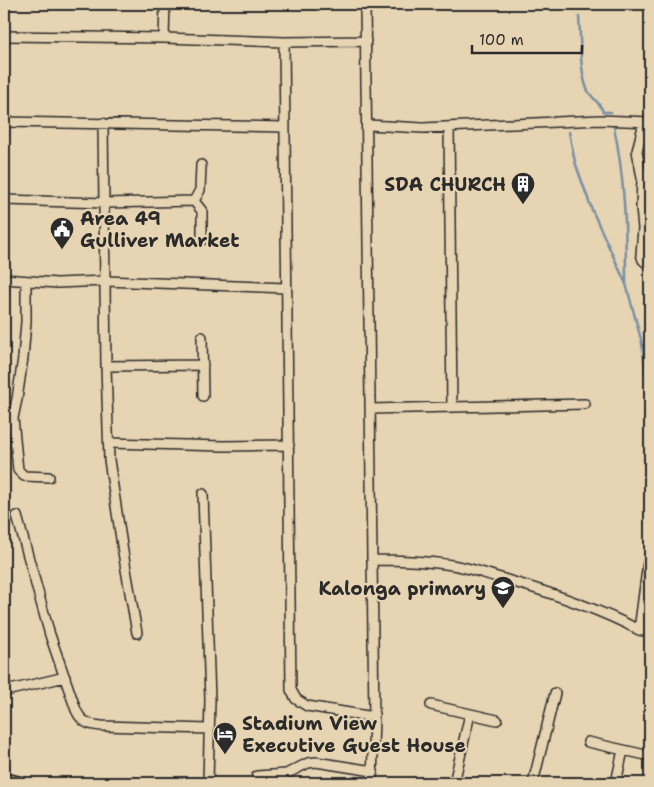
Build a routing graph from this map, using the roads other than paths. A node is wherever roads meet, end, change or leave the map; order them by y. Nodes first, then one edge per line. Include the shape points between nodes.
1 (165, 4) edge
2 (365, 4) edge
3 (4, 36) edge
4 (164, 38) junction
5 (366, 41) junction
6 (284, 42) junction
7 (4, 122) edge
8 (647, 122) edge
9 (103, 123) junction
10 (368, 126) junction
11 (285, 127) junction
12 (449, 127) junction
13 (201, 164) dead end
14 (4, 200) edge
15 (194, 201) junction
16 (105, 203) junction
17 (202, 240) dead end
18 (650, 266) edge
19 (4, 280) edge
20 (105, 281) junction
21 (26, 282) junction
22 (286, 288) junction
23 (202, 337) dead end
24 (203, 365) junction
25 (106, 366) junction
26 (203, 396) dead end
27 (584, 404) dead end
28 (452, 407) junction
29 (371, 409) junction
30 (8, 419) edge
31 (109, 442) junction
32 (289, 445) junction
33 (49, 477) dead end
34 (204, 494) dead end
35 (17, 516) dead end
36 (372, 560) junction
37 (648, 562) dead end
38 (639, 630) junction
39 (650, 632) edge
40 (137, 633) dead end
41 (65, 677) junction
42 (6, 691) dead end
43 (555, 693) dead end
44 (431, 705) dead end
45 (470, 714) junction
46 (374, 717) junction
47 (497, 720) dead end
48 (209, 729) junction
49 (588, 742) dead end
50 (623, 750) junction
51 (650, 756) edge
52 (373, 771) junction
53 (257, 776) dead end
54 (208, 783) edge
55 (372, 783) edge
56 (454, 783) edge
57 (534, 783) edge
58 (616, 783) edge

1 - 4 street
2 - 5 street
3 - 4 street
4 - 6 street
5 - 6 street
5 - 10 street
6 - 11 street
7 - 9 street
8 - 12 street via 600,120
8 - 18 street via 637,151 642,178 642,254
9 - 11 street
9 - 16 street
10 - 12 street
10 - 29 street
11 - 22 street
12 - 28 street
13 - 15 street via 200,190
14 - 16 street
15 - 16 street
15 - 17 street via 202,211
16 - 20 street
19 - 21 street
20 - 21 street
20 - 22 street
20 - 25 street
21 - 30 street via 24,349 17,399
22 - 32 street
23 - 24 street
24 - 25 street
24 - 26 street
25 - 31 street
27 - 28 street
28 - 29 street
29 - 36 street
30 - 33 street via 18,470 24,476
31 - 32 street
31 - 40 street via 109,460
32 - 46 street via 291,690 296,699 307,706
34 - 48 street
35 - 41 street
36 - 38 street via 434,563 481,572 608,614
36 - 46 street
37 - 38 street
38 - 39 street
41 - 42 street
41 - 48 street via 79,717 90,725
43 - 57 street
44 - 45 street
45 - 47 street
45 - 56 street
46 - 52 street
48 - 54 street
49 - 50 street
50 - 51 street
50 - 58 street
52 - 53 street via 316,762 286,774
52 - 55 street

